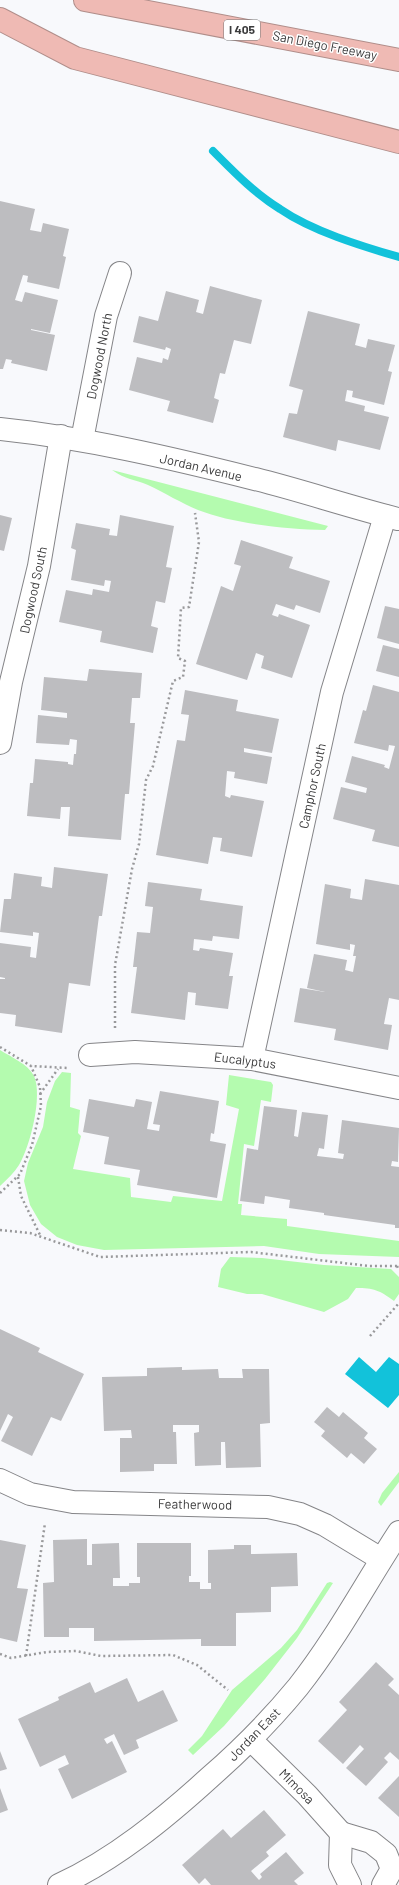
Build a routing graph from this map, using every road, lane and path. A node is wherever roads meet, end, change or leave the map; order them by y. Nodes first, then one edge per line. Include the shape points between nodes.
1 (85, 0) edge
2 (0, 19) edge
3 (399, 60) edge
4 (399, 142) edge
5 (120, 273) dead end
6 (0, 429) edge
7 (61, 436) junction
8 (82, 440) junction
9 (195, 513) dead end
10 (392, 518) edge
11 (0, 744) edge
12 (0, 1047) edge
13 (115, 1053) junction
14 (90, 1055) joint
15 (252, 1059) junction
16 (31, 1066) junction
17 (59, 1068) junction
18 (399, 1088) edge
19 (40, 1094) junction
20 (18, 1176) junction
21 (0, 1193) edge
22 (0, 1230) edge
23 (41, 1237) junction
24 (398, 1266) edge
25 (399, 1270) edge
26 (399, 1303) edge
27 (370, 1336) dead end
28 (0, 1480) edge
29 (45, 1522) dead end
30 (399, 1532) edge
31 (382, 1559) junction
32 (0, 1654) edge
33 (26, 1656) junction
34 (228, 1690) dead end
35 (251, 1740) junction
36 (341, 1833) junction
37 (59, 1885) edge
38 (350, 1885) edge
39 (384, 1885) edge

1 - 3 highway, San Diego Freeway / I 405
2 - 4 highway via 75,58
5 - 8 street, Dogwood North via 106,316
6 - 7 street, Jordan Avenue
7 - 8 street, Jordan Avenue
7 - 11 street, Dogwood South via 40,566
8 - 10 street, Jordan Avenue via 256,479
9 - 13 path via 199,542 189,607 181,608 178,658 185,661 183,677 173,681 153,766 146,780 139,844 132,869 116,965
10 - 15 street, Camphor South via 332,692
12 - 16 path
13 - 14 street, Eucalyptus
13 - 15 street, Eucalyptus via 166,1053
14 - 17 path via 84,1064
15 - 18 street, Eucalyptus
16 - 17 path
16 - 19 path via 40,1087
17 - 19 path
19 - 20 path via 41,1106 32,1145
20 - 21 path
20 - 23 path via 21,1196
22 - 23 path via 30,1233
23 - 24 path via 100,1258 251,1252 369,1266
24 - 25 path
26 - 27 path
28 - 31 street, Featherwood via 30,1494 73,1502 268,1507 300,1514 325,1525
29 - 33 path
30 - 31 street, Jordan East
31 - 35 street, Jordan East via 298,1687
32 - 33 path via 11,1658
33 - 34 path via 76,1651 100,1656 173,1655 197,1665
35 - 36 street, Mimosa via 307,1794
35 - 37 street, Jordan East via 169,1814 138,1837
36 - 38 street via 340,1865
36 - 39 street via 371,1842 386,1854 392,1869

